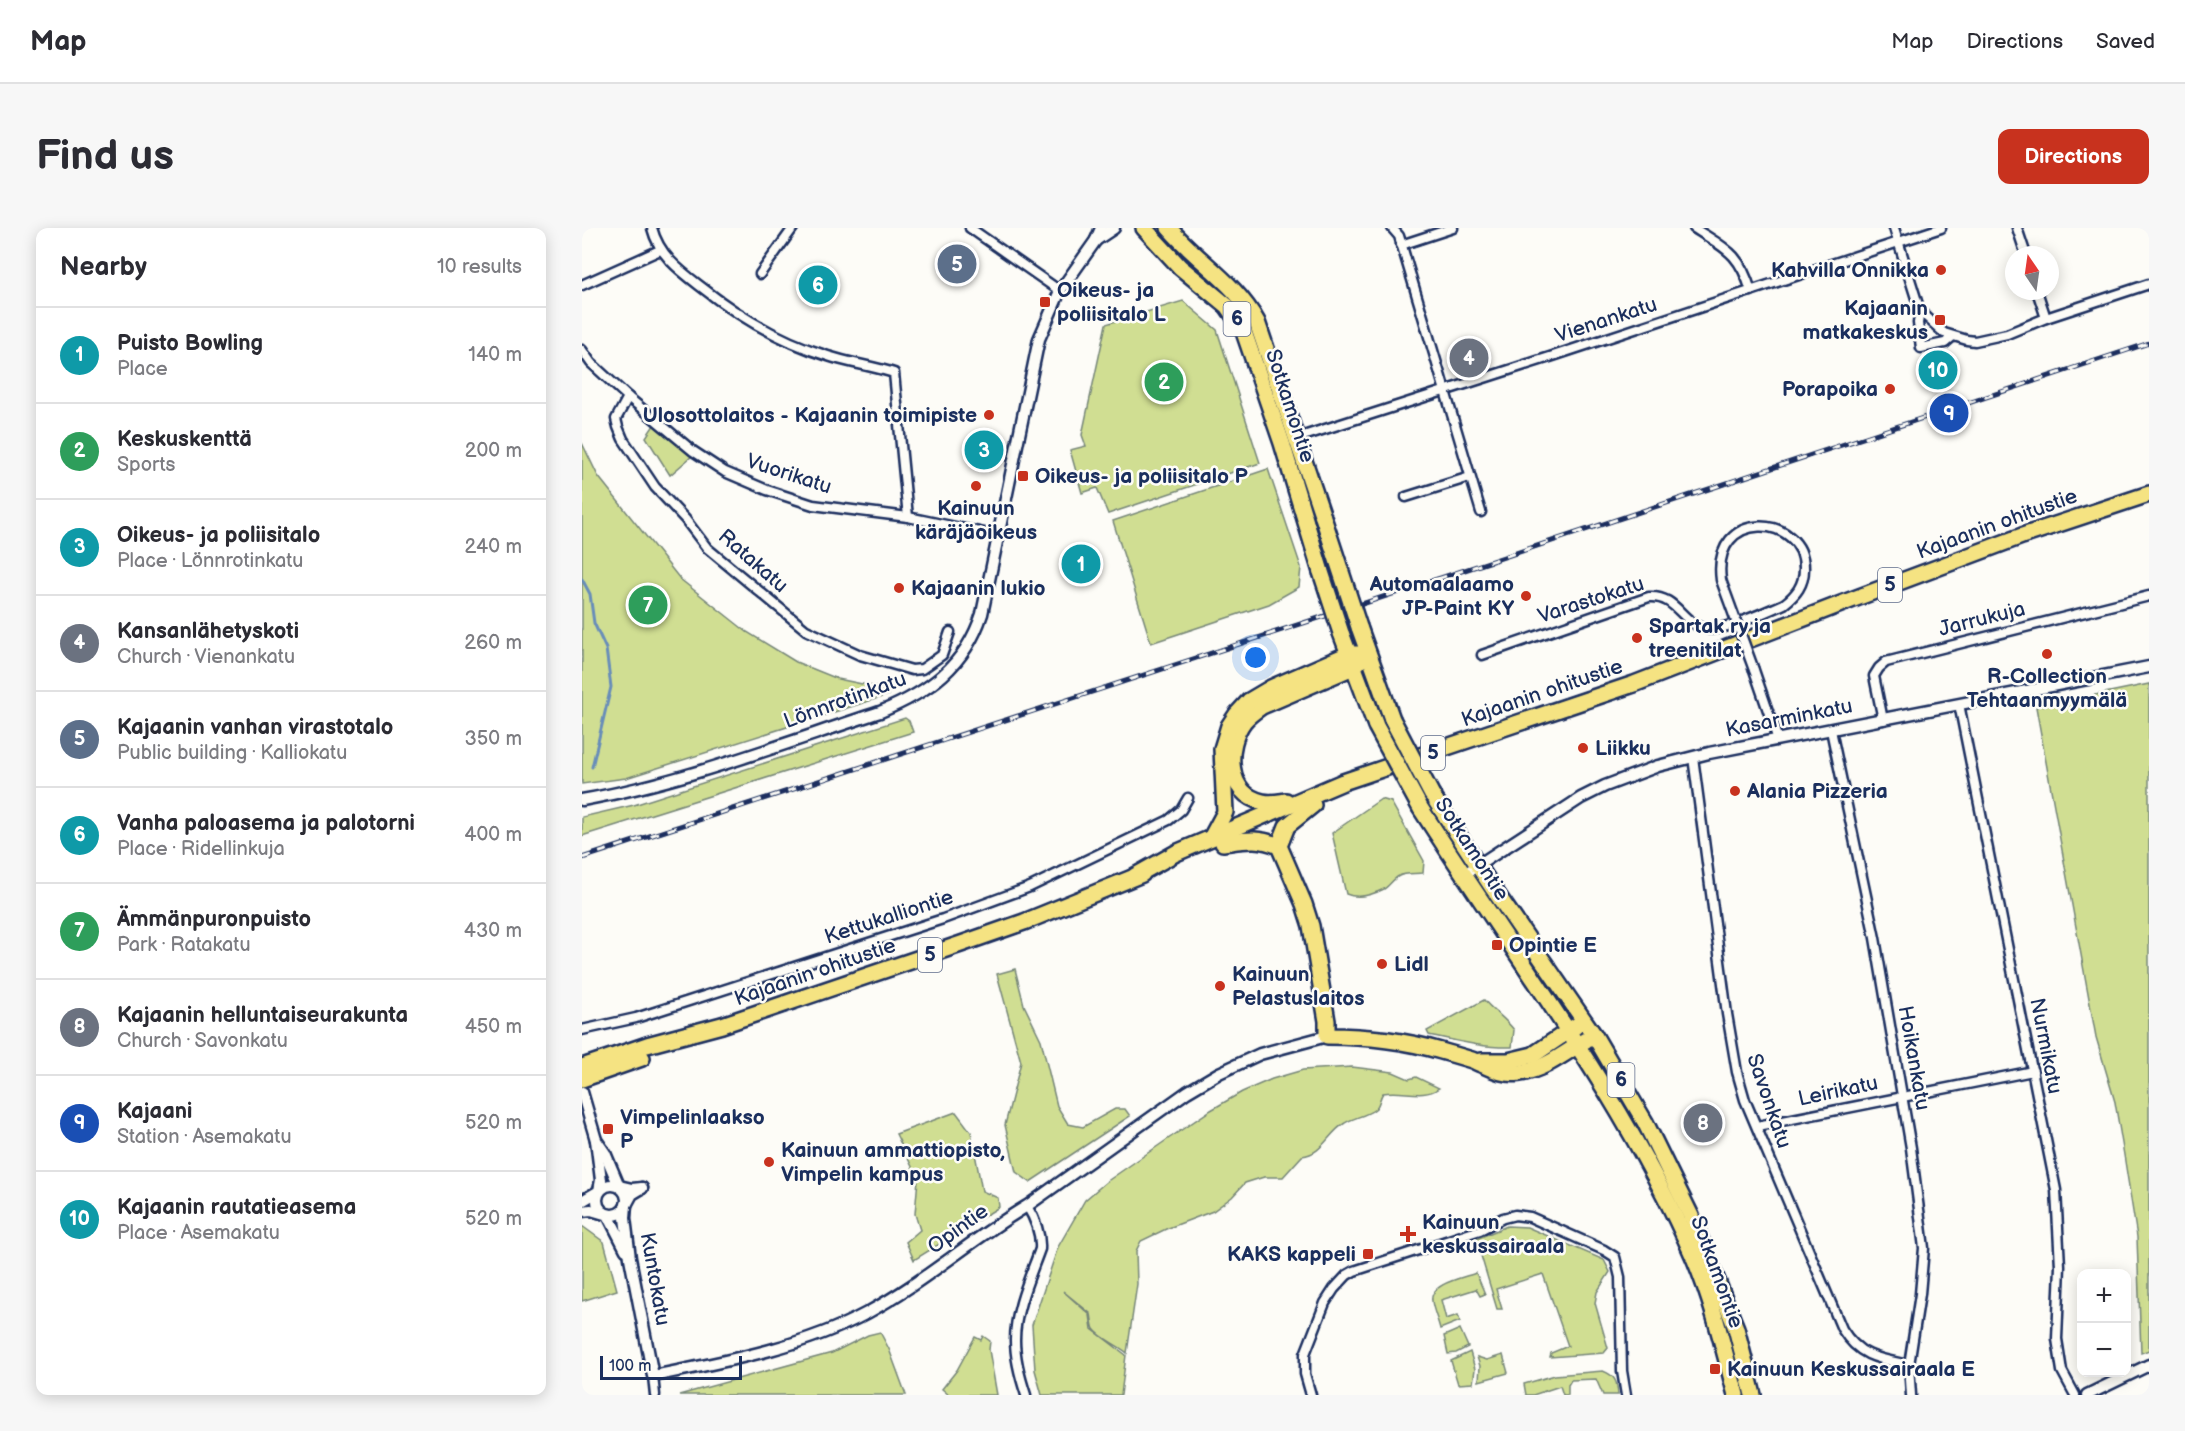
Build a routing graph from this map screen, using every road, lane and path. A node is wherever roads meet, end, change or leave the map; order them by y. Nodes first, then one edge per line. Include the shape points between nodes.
1 (652, 228) edge
2 (793, 228) edge
3 (970, 228) edge
4 (1101, 228) edge
5 (1114, 228) edge
6 (1144, 228) edge
7 (1169, 228) edge
8 (1392, 228) edge
9 (1453, 228) edge
10 (1694, 228) edge
11 (1894, 228) edge
12 (1941, 228) edge
13 (2017, 228) edge
14 (1096, 240) junction
15 (1898, 242) junction
16 (1401, 245) junction
17 (2023, 246) edge
18 (660, 250) junction
19 (760, 274) dead end
20 (2149, 284) edge
21 (582, 285) edge
22 (1060, 291) junction
23 (1751, 291) junction
24 (2040, 300) edge
25 (1920, 311) junction
26 (2046, 318) junction
27 (1952, 337) junction
28 (582, 350) edge
29 (1444, 390) junction
30 (628, 397) junction
31 (1289, 440) junction
32 (1470, 477) junction
33 (2149, 494) edge
34 (1406, 497) dead end
35 (1481, 512) dead end
36 (908, 517) junction
37 (999, 536) junction
38 (2149, 596) edge
39 (950, 632) dead end
40 (1367, 654) junction
41 (1482, 655) dead end
42 (1351, 661) junction
43 (2149, 667) edge
44 (1959, 704) junction
45 (1883, 720) junction
46 (1831, 730) junction
47 (1778, 740) junction
48 (1693, 757) junction
49 (1188, 798) dead end
50 (582, 800) edge
51 (1308, 802) junction
52 (1217, 840) junction
53 (1281, 851) junction
54 (1478, 865) junction
55 (1463, 875) junction
56 (1585, 1022) junction
57 (582, 1030) edge
58 (1569, 1031) junction
59 (1594, 1035) junction
60 (1327, 1036) junction
61 (1578, 1045) junction
62 (1472, 1060) junction
63 (604, 1064) junction
64 (582, 1067) edge
65 (2033, 1071) junction
66 (582, 1079) edge
67 (582, 1092) edge
68 (1903, 1096) junction
69 (1757, 1126) junction
70 (596, 1140) junction
71 (619, 1186) junction
72 (599, 1191) junction
73 (582, 1201) edge
74 (626, 1205) junction
75 (1027, 1206) junction
76 (582, 1211) edge
77 (608, 1215) junction
78 (630, 1258) junction
79 (1909, 1365) junction
80 (2149, 1365) edge
81 (653, 1376) junction
82 (655, 1395) edge
83 (1026, 1395) edge
84 (1311, 1395) edge
85 (1626, 1395) edge
86 (1736, 1395) edge
87 (1753, 1395) edge
88 (1911, 1395) edge
89 (2075, 1395) edge
90 (2087, 1395) edge

1 - 18 street
2 - 19 street
3 - 22 street
4 - 14 street, Lönnrotinkatu
5 - 14 street, Lönnrotinkatu
6 - 31 highway, Sotkamontie / 6 via 1236,317
7 - 31 highway, Sotkamontie / 6 via 1248,305 1257,322
8 - 16 street
9 - 16 street
10 - 23 street via 1734,255
11 - 15 street
12 - 15 street, Vienankatu
13 - 17 street
14 - 22 street, Lönnrotinkatu
15 - 23 street, Vienankatu
15 - 25 street
16 - 29 street
18 - 21 street
18 - 36 street via 733,312 775,336 828,356 894,373
20 - 26 street
22 - 37 street, Lönnrotinkatu via 1039,339
23 - 29 street, Vienankatu
24 - 26 street
25 - 27 street
25 - 27 street via 1921,348 1945,343
26 - 27 street via 1995,337 1972,341
28 - 30 street
29 - 31 street, Vienankatu
29 - 32 street
30 - 36 street, Vuorikatu via 693,451 725,472 767,490 813,505
30 - 39 street, Ratakatu via 616,419 618,427 655,487 714,555 806,630 860,655 912,670 922,669 942,655
31 - 40 highway, Sotkamontie / 6, bridge via 1323,517
31 - 42 highway, Sotkamontie / 6, bridge via 1321,572
32 - 34 street
32 - 35 street
33 - 51 highway, Kajaanin ohitustie / 5 via 1968,556 1634,684 1343,782
36 - 37 street, Vuorikatu
37 - 50 street, Lönnrotinkatu via 977,630 950,671 926,690 880,712 683,776
38 - 45 street, Jarrukuja via 1886,662 1874,676
40 - 42 highway
40 - 54 highway, Sotkamontie / 6, bridge via 1392,719 1432,795
41 - 47 street, Varastokatu, bridge via 1648,597 1660,596 1670,601 1689,620 1706,629 1719,628 1784,604 1803,579 1804,566 1797,544 1768,526 1748,528 1730,539 1720,557 1721,580 1754,670
42 - 51 highway via 1262,706 1249,716 1232,752 1237,782 1246,794 1262,802
42 - 52 highway via 1271,688 1248,701 1237,714 1222,749 1225,812
42 - 55 highway, Sotkamontie / 6, bridge via 1376,726
43 - 44 street, Kasarminkatu
44 - 45 street, Kasarminkatu
44 - 65 street, Nurmikatu
45 - 46 street, Kasarminkatu
46 - 47 street, Kasarminkatu
46 - 68 street, Hoikankatu via 1875,938
47 - 48 street, Kasarminkatu
48 - 54 street, Kasarminkatu via 1641,772 1581,798
48 - 69 street, Savonkatu via 1737,1072
49 - 57 street, Kettukalliontie via 1169,819 1030,887 943,920 636,1018
51 - 52 highway, Kajaanin ohitustie / 5
51 - 53 highway via 1287,826
52 - 53 highway via 1262,839
52 - 63 highway, Kajaanin ohitustie / 5 via 1179,862 1024,922 722,1025 647,1045
53 - 60 highway via 1311,926
54 - 55 street, Kasarminkatu
54 - 56 highway, Sotkamontie / 6
55 - 58 highway, Sotkamontie / 6
56 - 58 highway
56 - 59 highway, Sotkamontie / 6
58 - 61 highway, Sotkamontie / 6
58 - 62 highway via 1533,1055 1508,1061
59 - 61 highway
59 - 87 highway, Sotkamontie / 6 via 1645,1122 1690,1216 1736,1328
60 - 62 highway via 1407,1042
60 - 75 street, Opintie via 1260,1054 1219,1073
61 - 62 highway via 1544,1065 1518,1074 1499,1073
61 - 86 highway, Sotkamontie / 6 via 1618,1111 1683,1235 1699,1272
63 - 64 highway, Kajaanin ohitustie / 5
63 - 66 highway, Kajaanin ohitustie / 5
65 - 68 street, Leirikatu
65 - 89 street, Nurmikatu via 2056,1190 2060,1266 2057,1339 2062,1371
67 - 70 street
68 - 69 street, Leirikatu
68 - 79 street, Hoikankatu via 1924,1248
69 - 79 street, Savonkatu via 1848,1339 1873,1358
70 - 71 street
70 - 72 street
71 - 72 street via 610,1184
71 - 74 street via 627,1197
71 - 74 street via 642,1188 632,1194
72 - 73 street
72 - 77 street via 597,1206
74 - 77 street via 617,1214
74 - 78 street, Kuntokatu
75 - 81 street, Opintie via 912,1287 865,1314 773,1348
75 - 83 street via 1035,1220 1040,1249 1015,1338
76 - 77 street
77 - 78 street
78 - 81 street, Kuntokatu
79 - 88 street, Hoikankatu
80 - 90 street
81 - 82 street, Kuntokatu
84 - 85 street via 1305,1354 1325,1304 1347,1275 1515,1215 1530,1217 1615,1257 1622,1289 1622,1371

